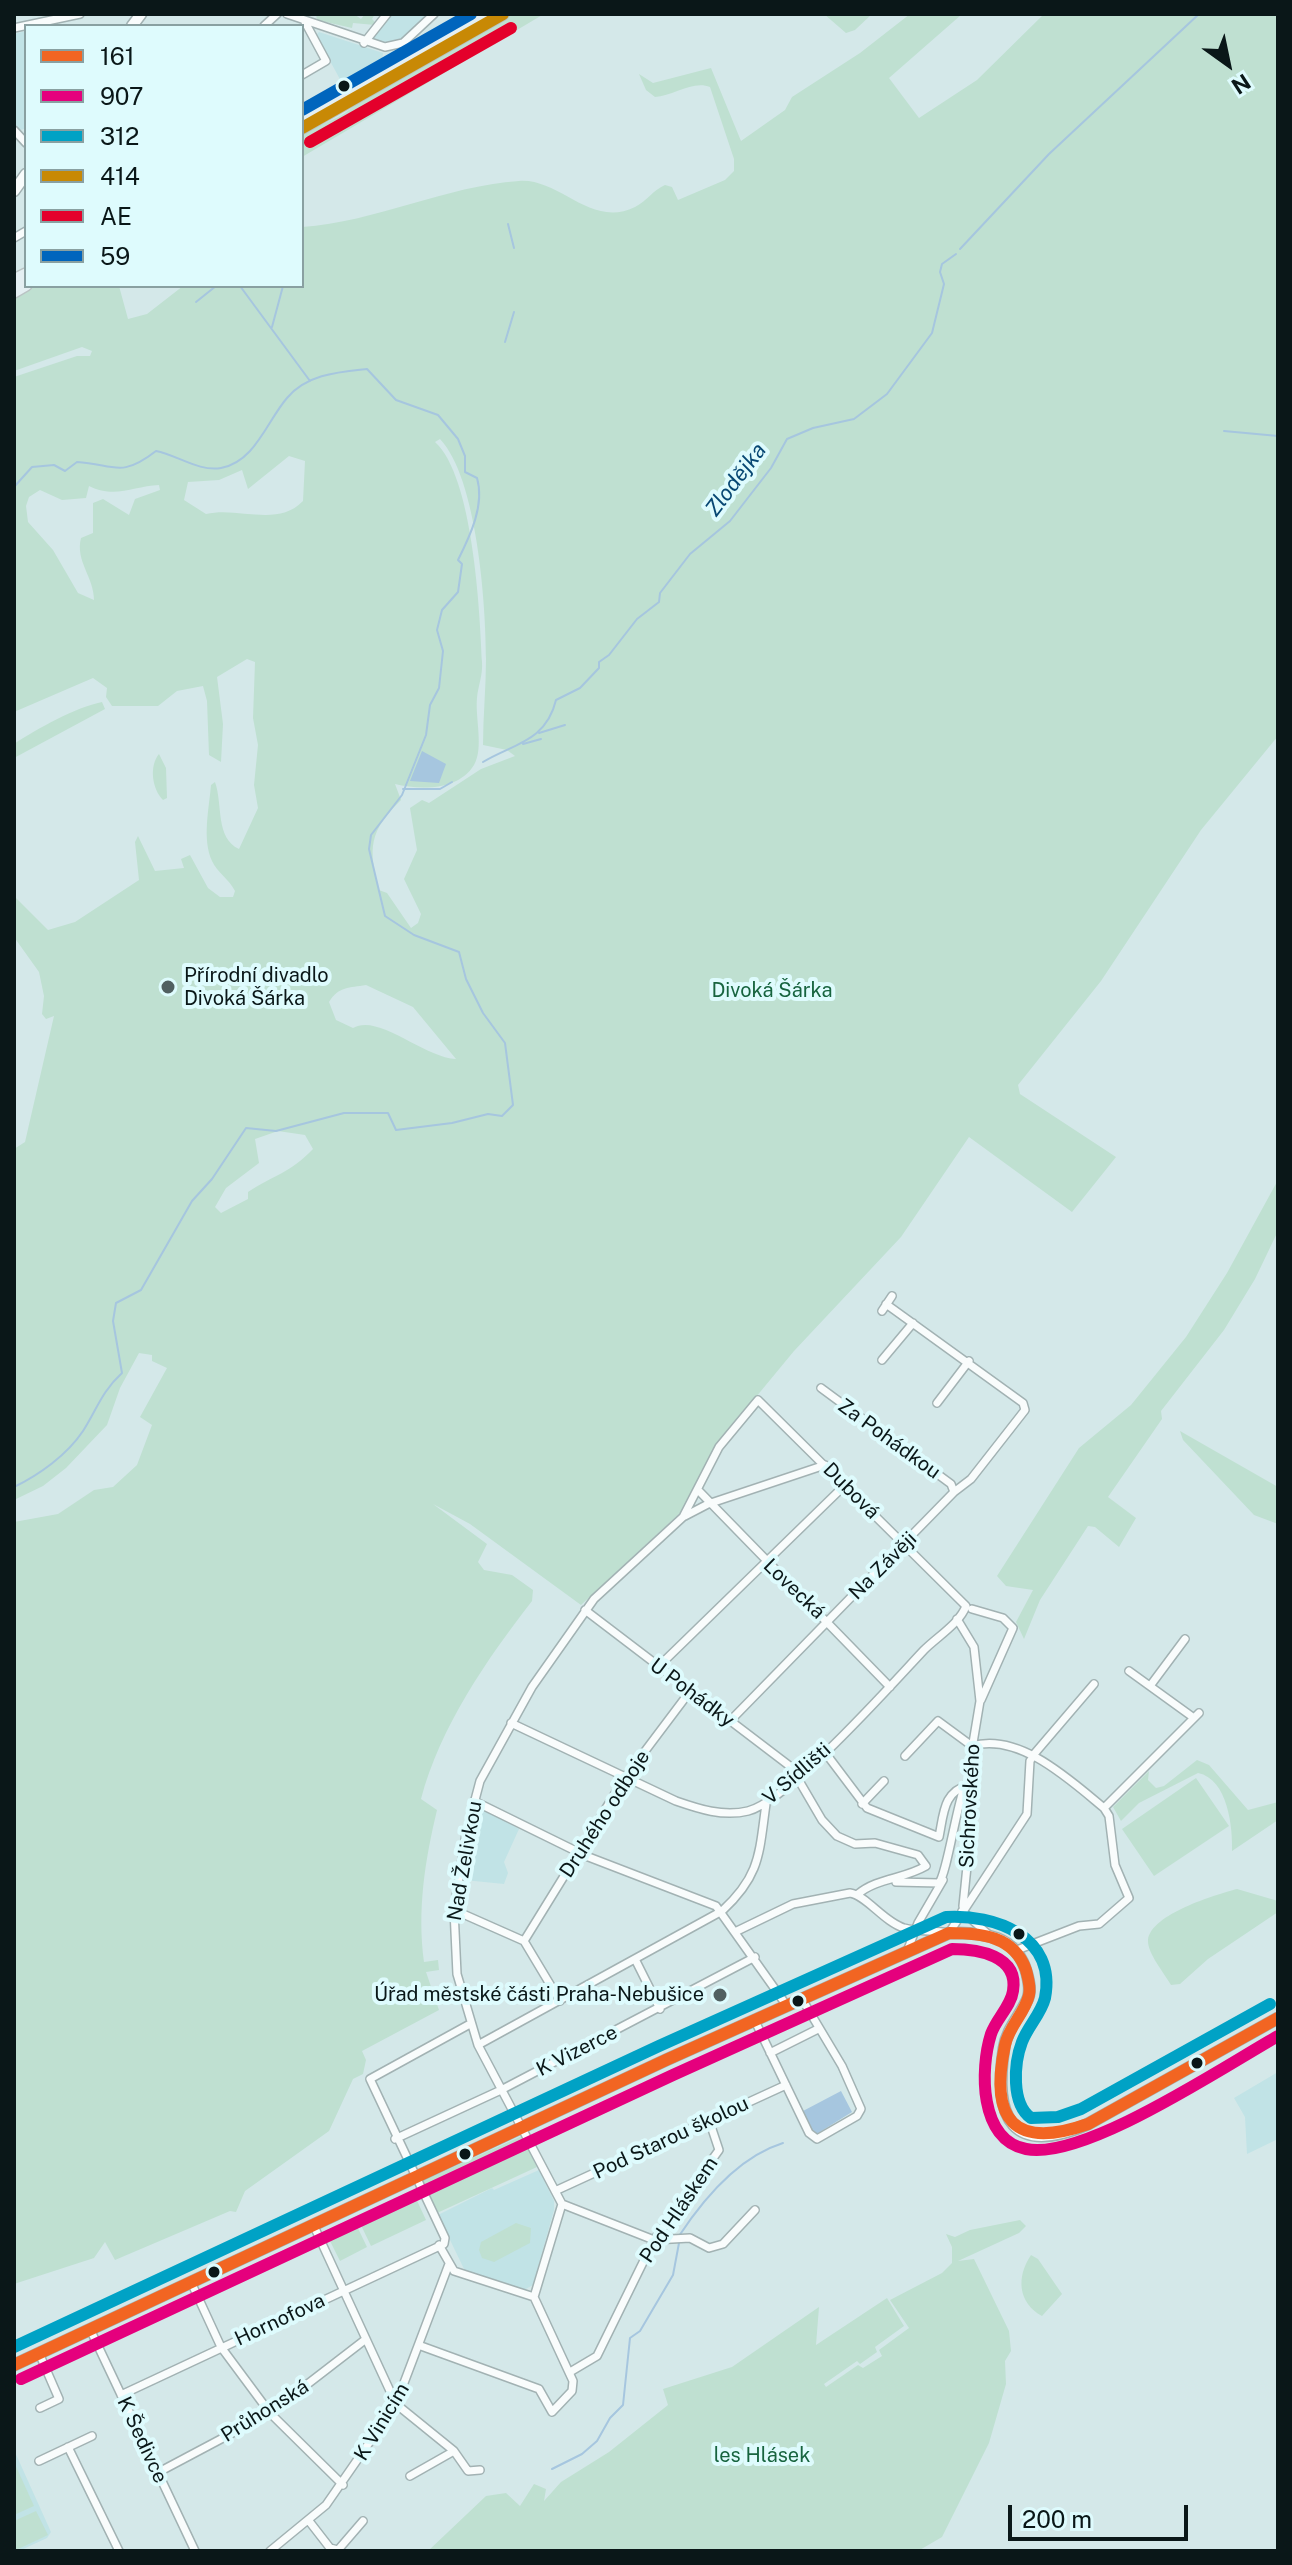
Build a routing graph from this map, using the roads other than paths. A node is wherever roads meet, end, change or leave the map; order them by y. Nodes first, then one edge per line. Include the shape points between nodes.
1 (80, 14) edge
2 (287, 14) edge
3 (311, 14) edge
4 (387, 14) edge
5 (434, 14) edge
6 (484, 14) edge
7 (503, 14) edge
8 (305, 22) junction
9 (33, 24) edge
10 (364, 43) junction
11 (304, 74) edge
12 (304, 116) edge
13 (304, 127) edge
14 (892, 1296) dead end
15 (913, 1323) junction
16 (882, 1360) dead end
17 (969, 1361) junction
18 (821, 1388) dead end
19 (937, 1403) dead end
20 (825, 1465) junction
21 (845, 1485) junction
22 (698, 1490) junction
23 (954, 1492) junction
24 (708, 1504) junction
25 (683, 1517) junction
26 (905, 1544) junction
27 (766, 1561) junction
28 (972, 1609) dead end
29 (585, 1610) junction
30 (957, 1619) junction
31 (828, 1622) junction
32 (1185, 1639) dead end
33 (658, 1667) junction
34 (1129, 1671) dead end
35 (1094, 1684) dead end
36 (1150, 1686) junction
37 (890, 1687) junction
38 (691, 1690) junction
39 (980, 1701) junction
40 (729, 1722) junction
41 (511, 1723) junction
42 (972, 1746) junction
43 (824, 1751) junction
44 (1035, 1753) junction
45 (905, 1756) dead end
46 (798, 1776) junction
47 (624, 1779) junction
48 (884, 1781) dead end
49 (968, 1785) junction
50 (474, 1801) junction
51 (766, 1804) junction
52 (862, 1804) junction
53 (1104, 1808) junction
54 (578, 1853) junction
55 (946, 1874) junction
56 (890, 1881) junction
57 (858, 1894) junction
58 (454, 1910) junction
59 (722, 1911) junction
60 (962, 1911) junction
61 (916, 1930) junction
62 (737, 1931) junction
63 (949, 1933) junction
64 (988, 1934) junction
65 (524, 1941) junction
66 (908, 1949) junction
67 (1017, 1950) junction
68 (755, 1957) junction
69 (635, 1959) junction
70 (802, 1999) junction
71 (560, 2001) junction
72 (787, 2006) junction
73 (660, 2009) junction
74 (1278, 2018) edge
75 (755, 2021) junction
76 (470, 2024) junction
77 (818, 2029) junction
78 (478, 2045) junction
79 (770, 2053) junction
80 (786, 2085) junction
81 (501, 2090) junction
82 (709, 2120) junction
83 (523, 2128) junction
84 (395, 2139) junction
85 (415, 2177) junction
86 (555, 2191) junction
87 (562, 2204) junction
88 (755, 2210) dead end
89 (313, 2224) junction
90 (654, 2240) junction
91 (439, 2245) junction
92 (449, 2264) junction
93 (191, 2282) junction
94 (344, 2290) junction
95 (534, 2297) junction
96 (90, 2329) junction
97 (366, 2339) junction
98 (421, 2346) junction
99 (221, 2347) junction
100 (39, 2353) junction
101 (14, 2365) edge
102 (570, 2372) junction
103 (121, 2395) junction
104 (396, 2404) junction
105 (40, 2408) dead end
106 (270, 2413) junction
107 (92, 2436) dead end
108 (68, 2447) junction
109 (454, 2451) junction
110 (39, 2461) dead end
111 (480, 2470) dead end
112 (157, 2473) junction
113 (410, 2476) dead end
114 (343, 2485) junction
115 (309, 2521) junction
116 (363, 2521) dead end
117 (116, 2549) edge
118 (195, 2551) edge
119 (270, 2551) edge

1 - 9 street
2 - 8 street
3 - 8 street
4 - 10 street
5 - 10 street via 403,43
6 - 12 main road
7 - 13 main road
8 - 10 street
8 - 11 street via 326,61
14 - 15 street via 884,1308
15 - 16 street
15 - 17 street
17 - 19 street
17 - 23 street, Na Závěji via 1025,1410 971,1479
18 - 23 street, Za Pohádkou via 951,1484
20 - 21 street, Dubová
20 - 22 street, Dubová via 758,1400 719,1447
20 - 24 street
21 - 26 street, Dubová
21 - 27 street
22 - 24 street, Lovecká
22 - 25 street
23 - 26 street, Na Závěji
24 - 25 street
24 - 27 street, Lovecká
25 - 29 street, Nad Želivkou
26 - 30 street, Dubová via 965,1604
26 - 31 street, Na Závěji
27 - 31 street, Lovecká
27 - 33 street
28 - 39 street, Sichrovského via 1003,1618 1013,1628
29 - 33 street, U Pohádky
29 - 41 street, Nad Želivkou
30 - 37 street, V Sídlišti
30 - 39 street, Sichrovského via 974,1647
31 - 37 street, Lovecká
31 - 40 street, Na Závěji
32 - 36 street
33 - 38 street, U Pohádky
34 - 36 street
35 - 44 street
36 - 53 street via 1197,1716
37 - 43 street, V Sídlišti
38 - 40 street, U Pohádky
38 - 47 street, Druhého odboje
39 - 42 street, Sichrovského
40 - 46 street, U Pohádky
41 - 47 street, V Sídlišti
41 - 50 street, Nad Želivkou
42 - 44 street via 982,1743
42 - 45 street via 936,1721
42 - 49 street, Sichrovského
43 - 46 street, V Sídlišti
43 - 52 street
44 - 53 street
44 - 60 street via 1027,1814
46 - 51 street, V Sídlišti
46 - 56 street via 837,1836 918,1855 926,1866
47 - 51 street, V Sídlišti via 702,1810 729,1814
47 - 54 street, Druhého odboje
48 - 52 street
49 - 52 street via 947,1797 939,1837
49 - 55 street via 950,1835
49 - 60 street, Sichrovského via 974,1797
50 - 54 street
50 - 58 street, Nad Želivkou
51 - 59 street via 757,1867
53 - 67 street via 1115,1865 1129,1898 1099,1924 1079,1926
54 - 59 street
54 - 65 street, Druhého odboje
55 - 56 street via 939,1883
55 - 61 street
56 - 57 street via 867,1886
57 - 61 street via 879,1915
57 - 62 street via 793,1904
58 - 65 street
58 - 76 street, Nad Želivkou via 457,1974
59 - 62 street
59 - 69 street
60 - 63 street
60 - 64 street
61 - 63 street
61 - 66 street
62 - 68 street
63 - 64 street
63 - 66 street
64 - 67 street
65 - 71 street
66 - 70 street
67 - 74 street via 1030,1995 1007,2035 1001,2101 1008,2121 1032,2135 1064,2134 1088,2124
68 - 72 street
68 - 73 street, K Vizerce
69 - 71 street
69 - 73 street
70 - 72 street
70 - 77 street
71 - 78 street
72 - 75 street
73 - 81 street, K Vizerce
75 - 79 street
75 - 83 street
76 - 78 street, Nad Želivkou
76 - 84 street via 370,2079
77 - 79 street
77 - 80 street via 854,2090 860,2113 814,2139
78 - 81 street, Nad Želivkou
79 - 80 street
80 - 82 street, Pod Starou školou
81 - 83 street, Nad Želivkou
81 - 84 street, K Vizerce
82 - 86 street, Pod Starou školou
82 - 90 street, Pod Hláskem via 719,2150
83 - 85 street
83 - 86 street, Nad Želivkou
84 - 85 street
85 - 89 street
85 - 91 street via 445,2238
86 - 87 street, Nad Želivkou
87 - 90 street
87 - 95 street
88 - 90 street via 723,2244 709,2248 690,2238
89 - 93 street
89 - 94 street
90 - 102 street, Pod Hláskem via 597,2356
91 - 92 street
91 - 94 street, Hornofova
92 - 95 street via 455,2272
92 - 98 street, K Vinicím
93 - 96 street
93 - 99 street
94 - 97 street
94 - 99 street, Hornofova
95 - 102 street
96 - 100 street
96 - 103 street, K Šedivce
97 - 104 street
97 - 106 street, Průhonská
98 - 102 street via 539,2389 549,2410 557,2410 572,2391
98 - 104 street, K Vinicím
99 - 103 street, Hornofova
99 - 106 street
100 - 101 street
100 - 105 street via 59,2399
103 - 112 street, K Šedivce
104 - 109 street
104 - 114 street, K Vinicím
106 - 112 street, Průhonská
106 - 114 street
107 - 108 street
108 - 110 street
108 - 117 street
109 - 111 street via 468,2471
109 - 113 street
112 - 118 street, K Šedivce
114 - 115 street, K Vinicím
115 - 116 street via 330,2548 338,2550
115 - 119 street, K Vinicím

